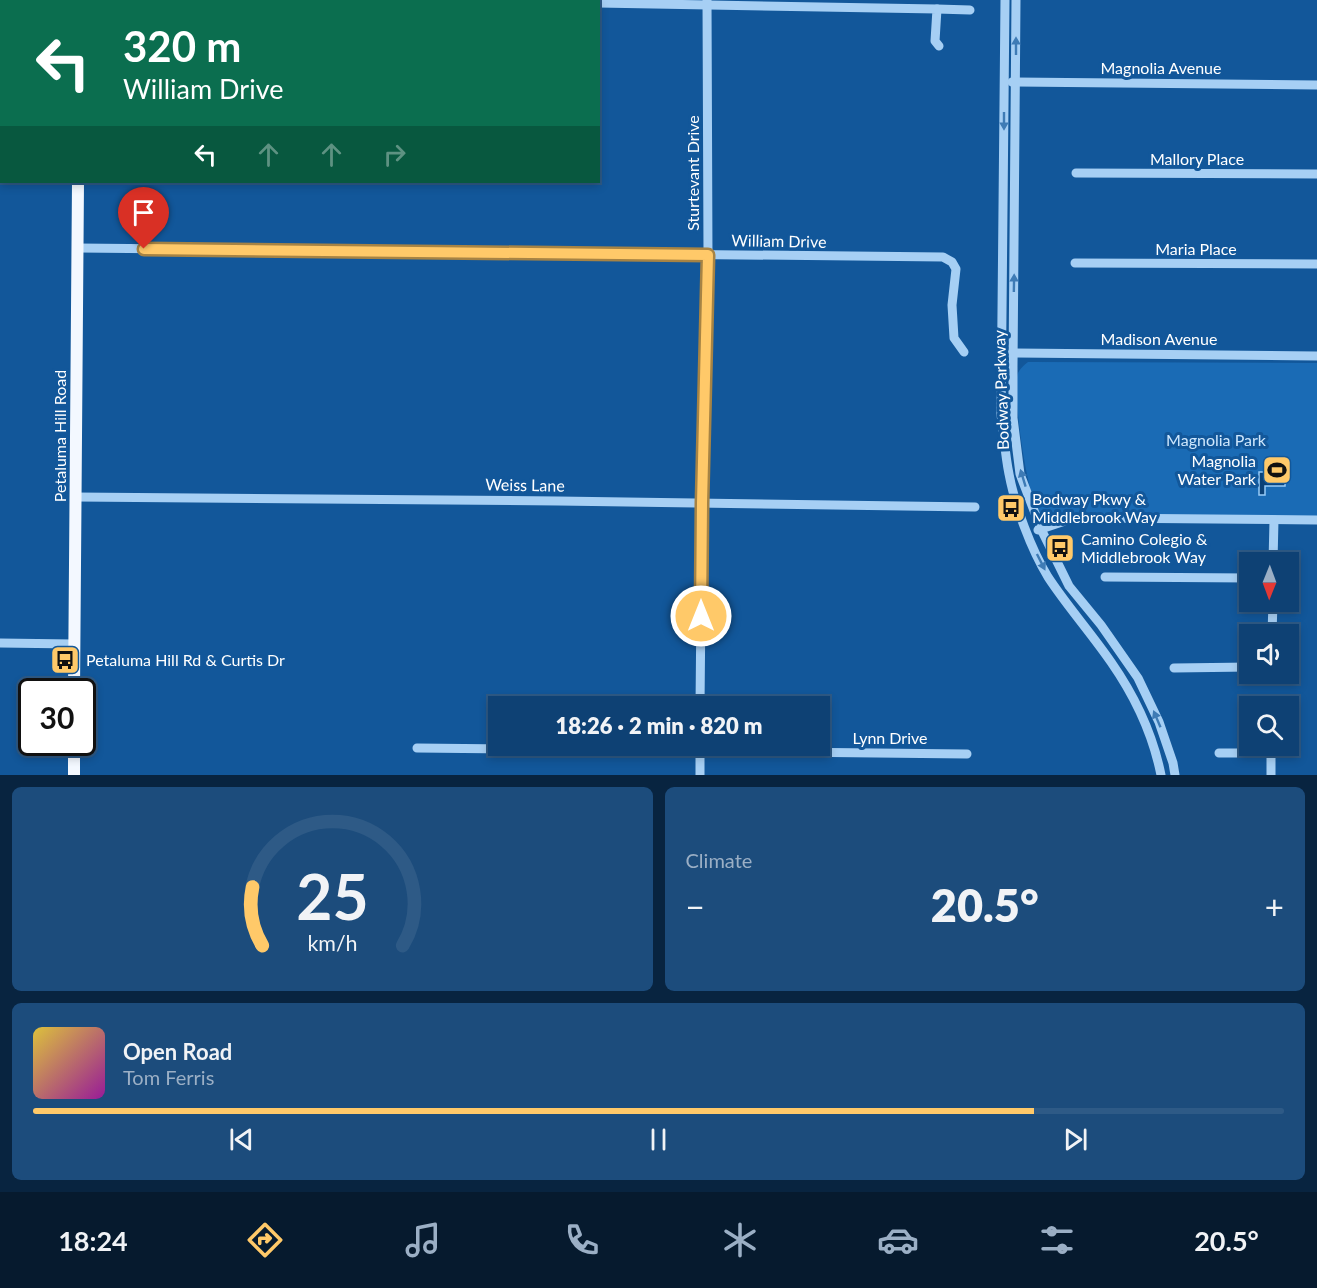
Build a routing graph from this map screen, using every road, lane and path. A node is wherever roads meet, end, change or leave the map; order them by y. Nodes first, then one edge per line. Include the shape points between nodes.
1 (1005, 0) edge
2 (1016, 0) edge
3 (707, 2) edge
4 (600, 3) edge
5 (937, 9) junction
6 (970, 10) dead end
7 (939, 46) dead end
8 (1004, 82) junction
9 (1016, 82) junction
10 (1317, 85) edge
11 (1076, 173) dead end
12 (1317, 174) edge
13 (78, 183) edge
14 (78, 248) junction
15 (708, 255) junction
16 (1075, 263) dead end
17 (1317, 264) edge
18 (963, 352) dead end
19 (1002, 353) junction
20 (1013, 353) junction
21 (1317, 356) edge
22 (76, 497) junction
23 (702, 503) junction
24 (975, 507) dead end
25 (1274, 520) junction
26 (1317, 520) edge
27 (1041, 529) junction
28 (1028, 535) junction
29 (1273, 552) edge
30 (1105, 577) dead end
31 (1239, 578) edge
32 (0, 643) edge
33 (74, 644) junction
34 (1239, 667) edge
35 (1174, 668) dead end
36 (74, 678) edge
37 (700, 696) edge
38 (417, 748) dead end
39 (488, 748) edge
40 (830, 751) edge
41 (1219, 753) dead end
42 (967, 754) dead end
43 (74, 756) edge
44 (700, 756) edge
45 (74, 775) edge
46 (700, 775) edge
47 (1161, 775) edge
48 (1175, 775) edge
49 (1271, 775) edge

1 - 8 street, Bodway Parkway
9 -> 2 street, Bodway Parkway
3 - 4 street
3 - 5 street
3 - 15 street, Sturtevant Drive
5 - 6 street
5 - 7 street via 935,41
8 - 9 street, Magnolia Avenue
8 -> 19 street, Bodway Parkway
9 - 10 street, Magnolia Avenue
20 -> 9 street, Bodway Parkway
11 - 12 street, Mallory Place
13 - 14 main road, Petaluma Hill Road
14 - 15 street, William Drive
14 - 22 main road, Petaluma Hill Road
15 - 18 street, William Drive via 943,257 956,269 954,338
15 - 23 street, Sturtevant Drive
16 - 17 street, Maria Place
19 - 20 street, Madison Avenue
19 - 28 street, Bodway Parkway via 1001,415 1009,476
20 - 21 street, Madison Avenue
27 -> 20 street, Bodway Parkway via 1020,474 1013,418
22 - 23 street, Weiss Lane
22 - 33 main road, Petaluma Hill Road
23 - 24 street, Weiss Lane
23 - 37 street, Sturtevant Drive
25 - 26 street
25 - 27 street via 1068,520
25 - 29 street
27 - 28 street
48 -> 27 street, Bodway Parkway via 1159,722 1138,678 1069,586
28 -> 47 street, Bodway Parkway via 1048,576 1112,663 1133,699
30 - 31 street
32 - 33 street
33 - 36 main road, Petaluma Hill Road
34 - 35 street
38 - 39 street, Lynn Drive
40 - 42 street, Lynn Drive
41 - 49 street via 1271,753
43 - 45 main road
44 - 46 street

